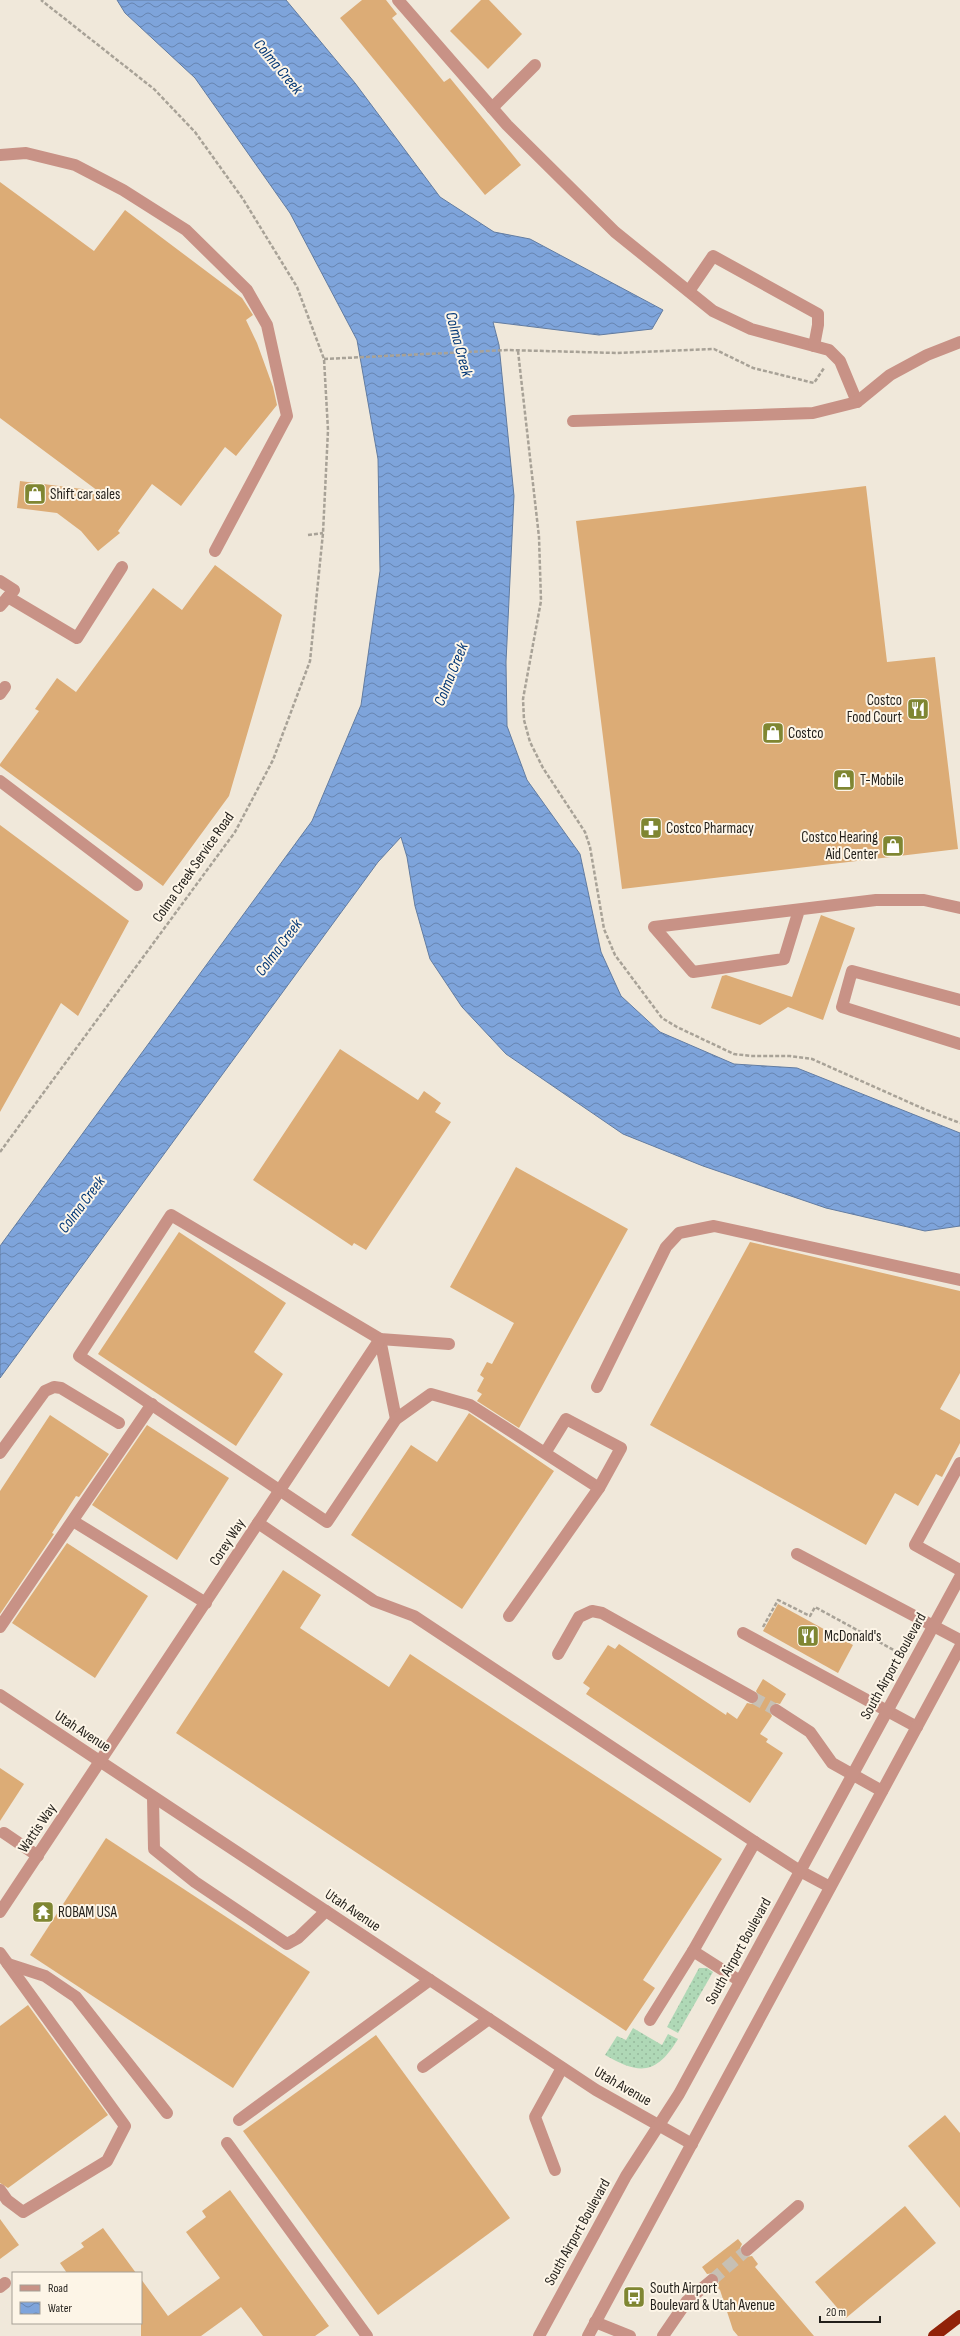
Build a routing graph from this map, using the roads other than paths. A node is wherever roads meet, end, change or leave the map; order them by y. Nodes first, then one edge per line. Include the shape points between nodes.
1 (398, 0) edge
2 (536, 65) dead end
3 (492, 108) junction
4 (0, 155) edge
5 (689, 290) junction
6 (960, 342) edge
7 (814, 346) junction
8 (857, 402) junction
9 (572, 421) dead end
10 (215, 551) dead end
11 (122, 567) dead end
12 (0, 581) edge
13 (7, 597) edge
14 (0, 781) edge
15 (137, 885) dead end
16 (960, 908) edge
17 (799, 910) junction
18 (960, 1000) edge
19 (960, 1044) edge
20 (960, 1280) edge
21 (380, 1339) junction
22 (449, 1344) dead end
23 (597, 1387) dead end
24 (152, 1404) junction
25 (396, 1419) junction
26 (119, 1424) dead end
27 (0, 1452) edge
28 (546, 1453) junction
29 (960, 1463) edge
30 (599, 1488) junction
31 (281, 1489) junction
32 (72, 1521) junction
33 (258, 1523) junction
34 (797, 1554) dead end
35 (960, 1570) edge
36 (960, 1577) edge
37 (206, 1603) junction
38 (509, 1616) dead end
39 (933, 1626) junction
40 (0, 1627) edge
41 (743, 1633) dead end
42 (960, 1640) edge
43 (960, 1647) edge
44 (558, 1654) dead end
45 (0, 1696) edge
46 (752, 1697) tunnel mouth
47 (776, 1710) tunnel mouth
48 (887, 1711) junction
49 (917, 1727) junction
50 (100, 1762) junction
51 (853, 1774) junction
52 (882, 1791) junction
53 (153, 1797) junction
54 (4, 1833) dead end
55 (755, 1842) junction
56 (38, 1856) junction
57 (800, 1871) junction
58 (830, 1888) junction
59 (326, 1911) junction
60 (0, 1912) edge
61 (693, 1951) junction
62 (0, 1954) edge
63 (8, 1964) junction
64 (430, 1980) junction
65 (740, 1981) junction
66 (489, 2019) junction
67 (650, 2020) dead end
68 (423, 2067) dead end
69 (562, 2068) junction
70 (167, 2113) dead end
71 (239, 2120) dead end
72 (659, 2125) junction
73 (227, 2143) dead end
74 (692, 2144) junction
75 (555, 2170) dead end
76 (0, 2190) edge
77 (798, 2206) dead end
78 (747, 2250) tunnel mouth
79 (712, 2280) tunnel mouth
80 (960, 2316) edge
81 (595, 2322) junction
82 (367, 2336) edge
83 (539, 2336) edge
84 (588, 2336) edge
85 (630, 2336) edge
86 (663, 2336) edge
87 (934, 2336) edge

1 - 3 street
2 - 3 street
3 - 5 street via 615,232
4 - 10 street via 26,153 75,165 130,194 186,230 247,290 267,325 288,416
5 - 7 street via 713,311 751,329
5 - 7 street via 713,256 818,314
6 - 8 street via 927,355 896,372
7 - 8 street via 829,350 840,361
8 - 9 street via 813,413
11 - 13 street via 77,638
12 - 13 street
14 - 15 street
16 - 17 street via 900,898
17 - 17 street via 792,911 654,928 693,972 784,959
18 - 19 street via 852,971 842,1007
20 - 23 street via 714,1226 679,1233 666,1247
21 - 22 street
21 - 24 street via 171,1214 79,1356
21 - 25 street
21 - 31 street, Corey Way
24 - 31 street
24 - 32 street
25 - 28 street via 431,1394 470,1405
25 - 31 street via 328,1522
26 - 27 street via 61,1388 54,1387 45,1391
28 - 30 street
28 - 30 street via 566,1419 621,1448
29 - 35 street via 915,1545
30 - 38 street
31 - 33 street, Corey Way
32 - 37 street
32 - 40 street
33 - 37 street, Corey Way
33 - 55 street via 374,1601 414,1616
34 - 39 street
36 - 39 street, South Airport Boulevard
37 - 50 street, Corey Way
39 - 42 street
39 - 48 street, South Airport Boulevard
41 - 48 street
43 - 49 street
44 - 46 street via 579,1618 592,1611 602,1613
45 - 50 street, Utah Avenue
47 - 51 street via 810,1732 832,1763
48 - 49 street
48 - 51 street, South Airport Boulevard
49 - 52 street
50 - 53 street, Utah Avenue
50 - 56 street, Wattis Way
51 - 52 street
51 - 57 street, South Airport Boulevard
52 - 58 street
53 - 59 street, Utah Avenue
53 - 59 street via 154,1849 195,1882 287,1944 298,1938
54 - 56 street
55 - 57 street
55 - 61 street
56 - 60 street, Wattis Way
57 - 58 street
57 - 65 street, South Airport Boulevard
58 - 74 street
59 - 64 street, Utah Avenue
61 - 65 street
61 - 67 street
62 - 63 street
63 - 70 street via 45,1976 76,1997
63 - 76 street via 125,2126 108,2161 23,2212 7,2200
64 - 66 street, Utah Avenue
64 - 71 street
65 - 72 street, South Airport Boulevard via 679,2094
66 - 68 street
66 - 69 street, Utah Avenue
69 - 72 street, Utah Avenue
69 - 75 street via 535,2117
72 - 74 street, Utah Avenue
72 - 83 street, South Airport Boulevard via 626,2176
73 - 82 street
74 - 81 street
77 - 78 street
79 - 86 street via 687,2301
80 - 87 highway
81 - 84 street
81 - 85 street

